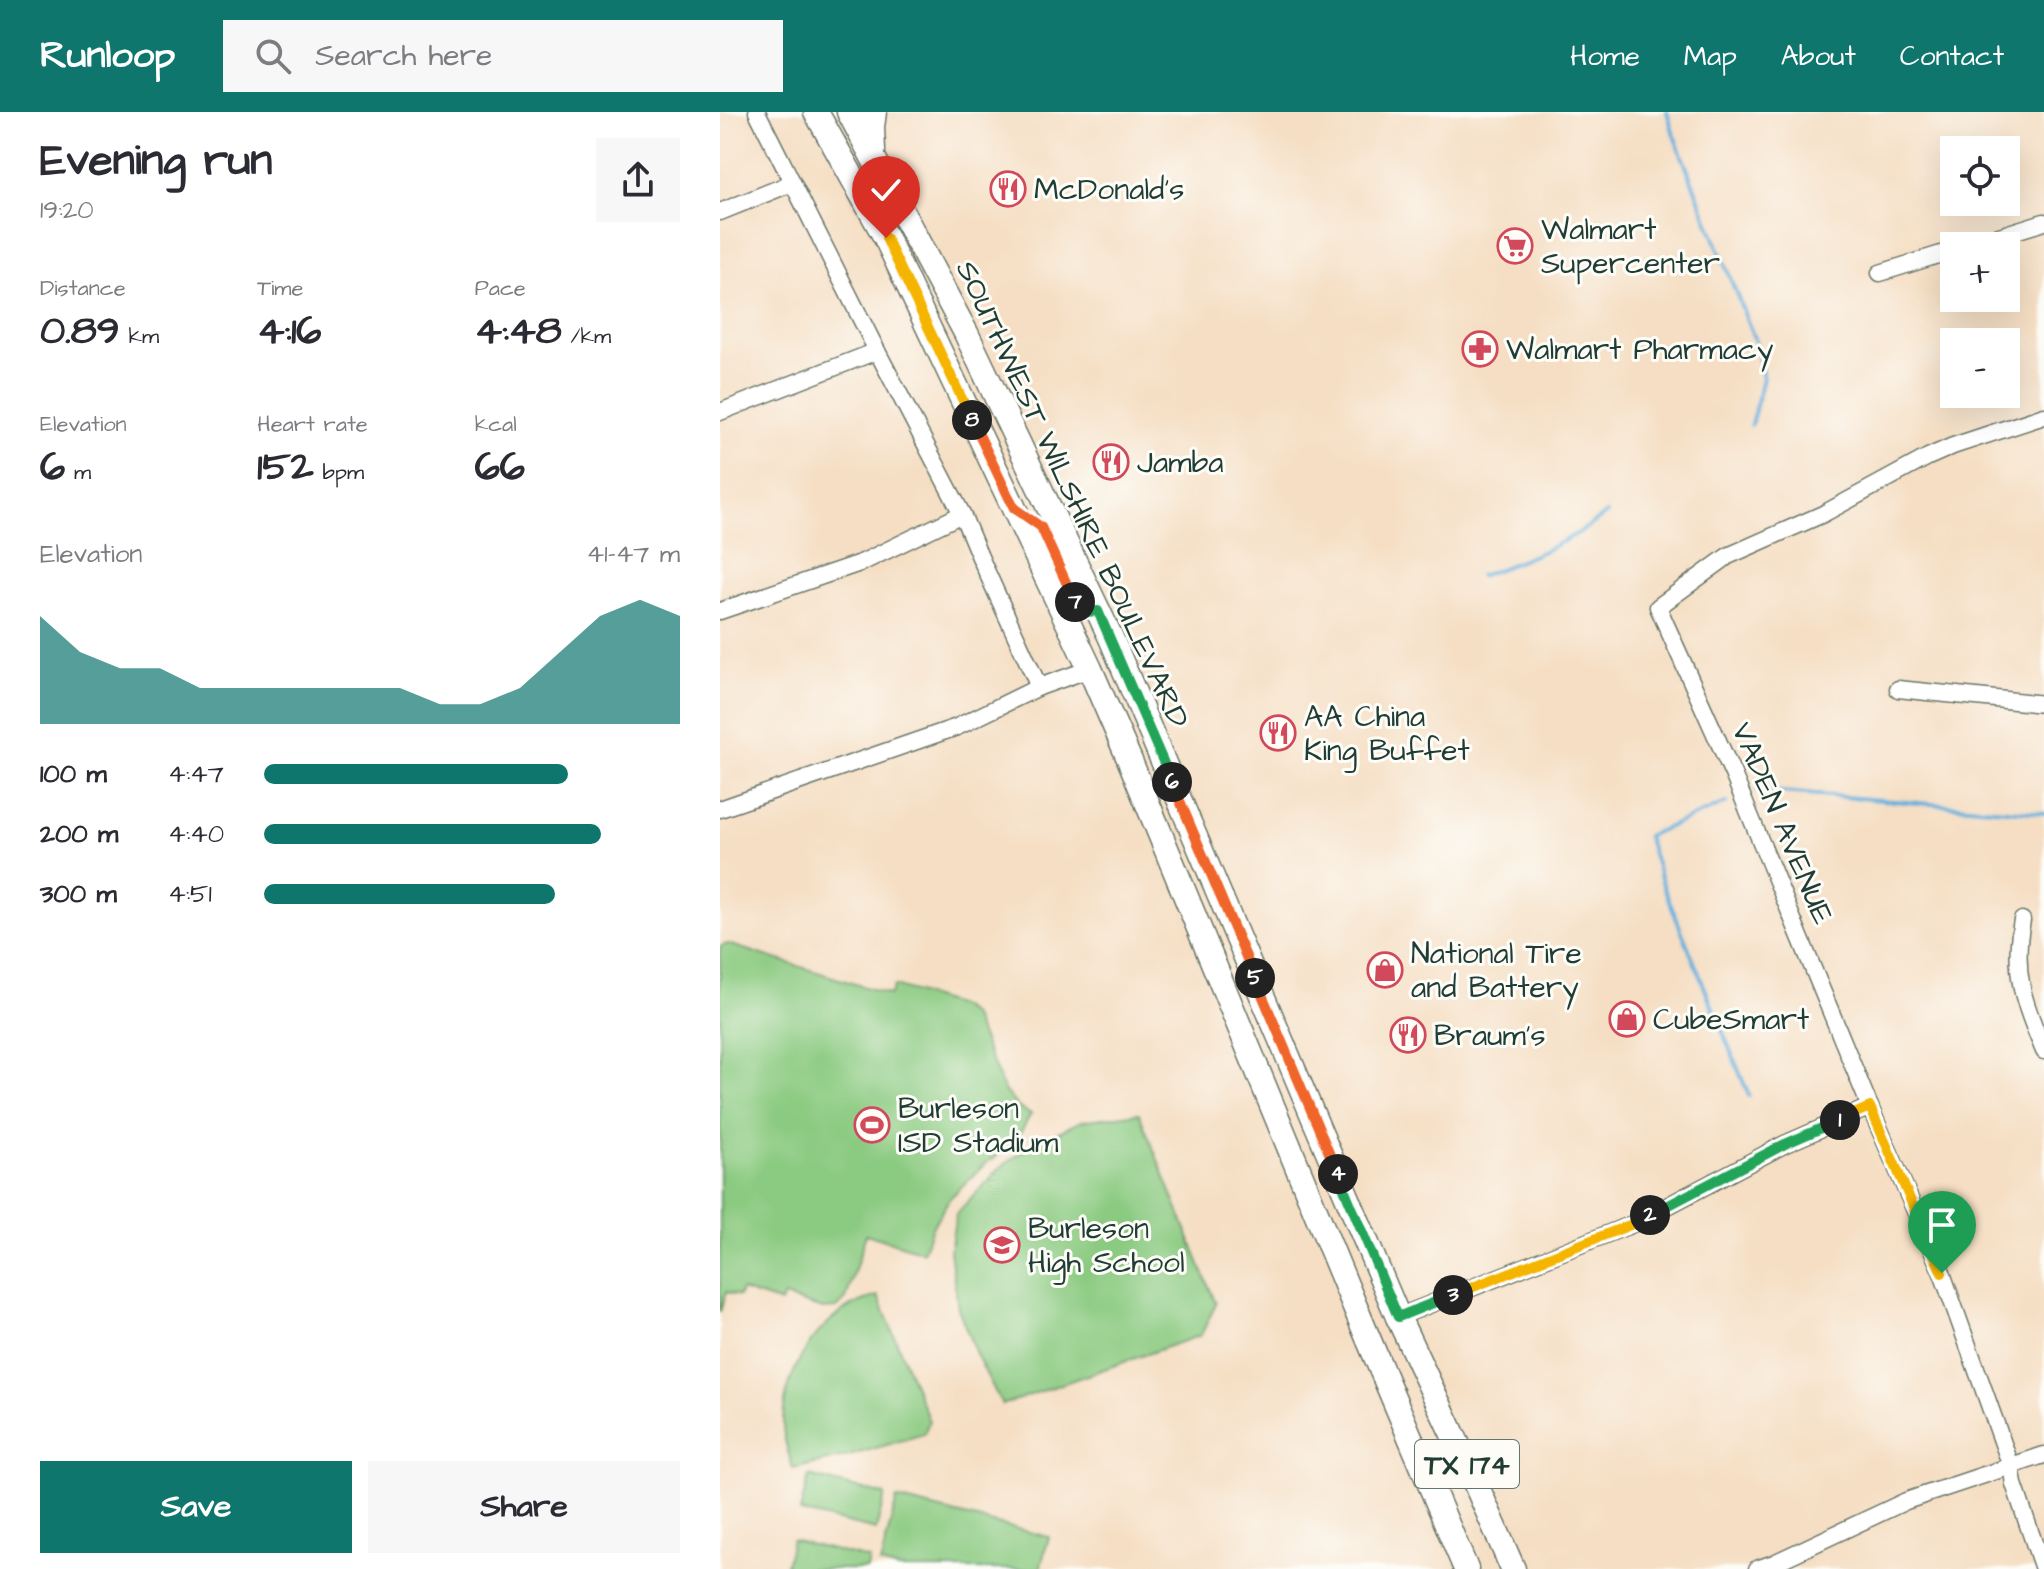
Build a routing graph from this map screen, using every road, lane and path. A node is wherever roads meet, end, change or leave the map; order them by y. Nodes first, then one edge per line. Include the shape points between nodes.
1 (757, 112) edge
2 (816, 112) edge
3 (849, 112) edge
4 (874, 112) edge
5 (873, 157) junction
6 (792, 183) junction
7 (720, 212) edge
8 (2044, 222) edge
9 (2012, 232) edge
10 (1940, 254) edge
11 (1880, 273) dead end
12 (877, 351) junction
13 (720, 412) edge
14 (2044, 416) edge
15 (1014, 508) junction
16 (962, 514) junction
17 (720, 611) edge
18 (1098, 611) junction
19 (1090, 669) junction
20 (1039, 687) junction
21 (1898, 689) dead end
22 (2044, 704) edge
23 (720, 809) edge
24 (1220, 895) junction
25 (1191, 908) junction
26 (2022, 920) dead end
27 (2044, 1051) edge
28 (1870, 1107) junction
29 (1398, 1317) junction
30 (2044, 1455) edge
31 (2011, 1466) junction
32 (1466, 1569) edge
33 (1513, 1569) edge
34 (1757, 1569) edge
35 (2043, 1569) edge

1 - 6 street
2 - 15 main road, SOUTHWEST WILSHIRE BOULEVARD / TX 174 via 886,238
3 - 5 main road, SOUTHWEST WILSHIRE BOULEVARD / TX 174
4 - 5 main road
5 - 18 main road, SOUTHWEST WILSHIRE BOULEVARD / TX 174 via 966,333
6 - 7 street
6 - 12 street
8 - 9 street
10 - 11 street
12 - 13 street
12 - 16 street
14 - 28 street, VADEN AVENUE via 1928,457 1823,514 1728,556 1658,607
15 - 18 main road via 1041,527 1076,604 1086,612
15 - 19 main road, SOUTHWEST WILSHIRE BOULEVARD / TX 174
16 - 17 street via 863,562
16 - 20 street
18 - 24 main road, SOUTHWEST WILSHIRE BOULEVARD / TX 174
19 - 20 street
19 - 25 main road, SOUTHWEST WILSHIRE BOULEVARD / TX 174
20 - 23 street via 957,727
21 - 22 street
24 - 25 main road
24 - 29 main road, SOUTHWEST WILSHIRE BOULEVARD / TX 174
25 - 32 main road, SOUTHWEST WILSHIRE BOULEVARD / TX 174
26 - 27 street via 2017,969
28 - 29 street via 1785,1144 1635,1223
28 - 31 street, VADEN AVENUE via 1942,1273
29 - 33 main road, SOUTHWEST WILSHIRE BOULEVARD / TX 174
30 - 31 street
31 - 34 street via 1906,1501
31 - 35 street, VADEN AVENUE

